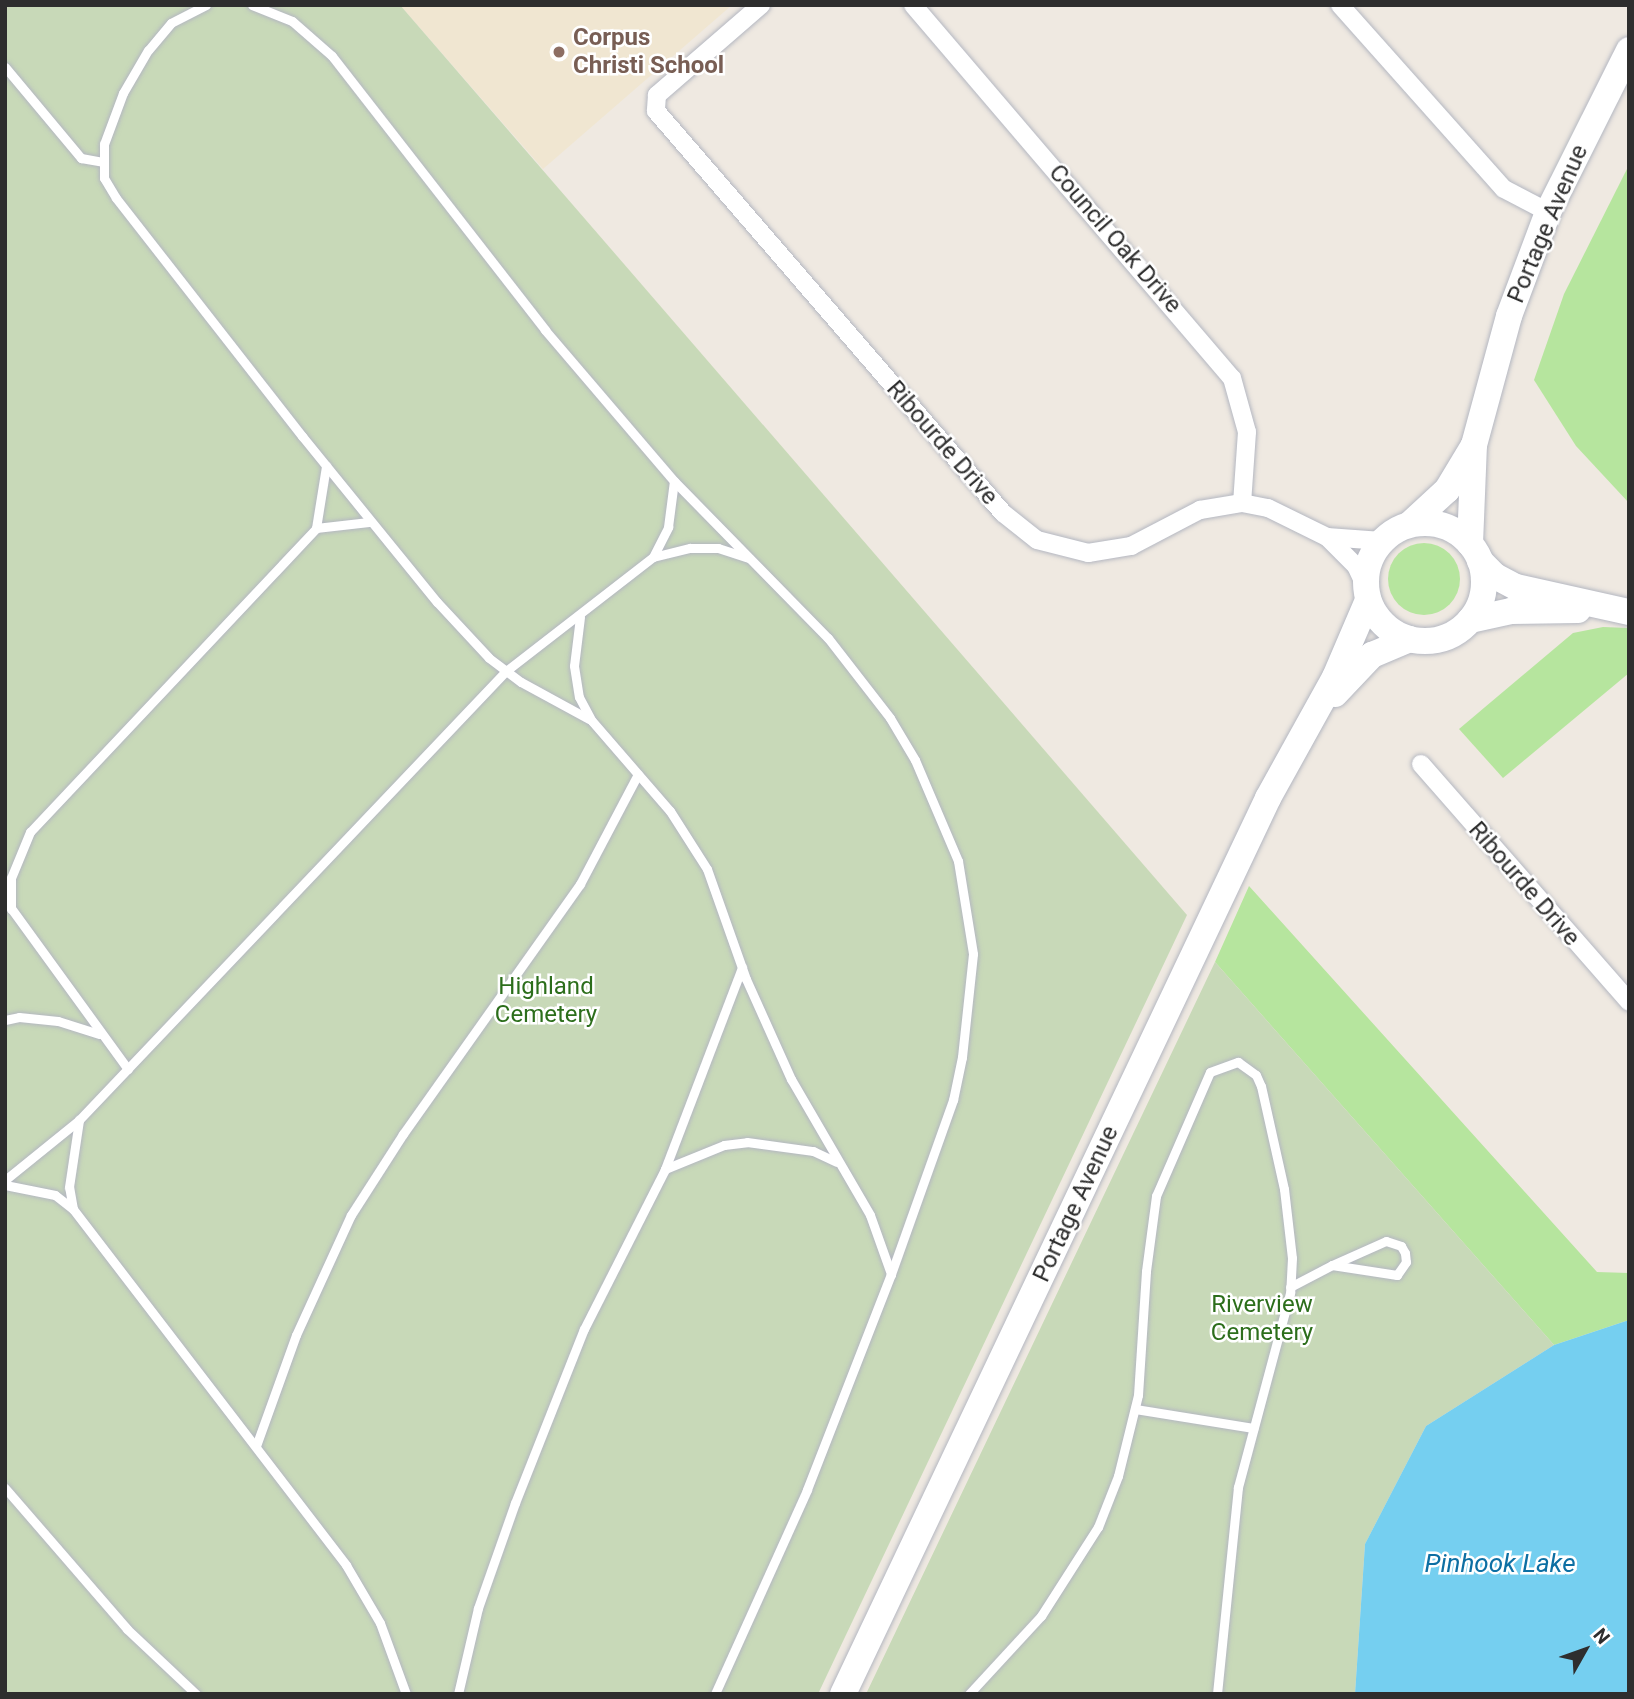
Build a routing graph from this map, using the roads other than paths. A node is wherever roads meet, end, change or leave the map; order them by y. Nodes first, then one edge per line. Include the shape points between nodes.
1 (206, 5) edge
2 (252, 5) edge
3 (761, 5) edge
4 (913, 5) edge
5 (1340, 5) edge
6 (1629, 50) edge
7 (5, 67) edge
8 (103, 162) junction
9 (1548, 212) junction
10 (1474, 445) junction
11 (326, 466) junction
12 (674, 481) junction
13 (1242, 503) junction
14 (369, 522) junction
15 (1410, 524) junction
16 (316, 528) junction
17 (1327, 537) junction
18 (1382, 541) junction
19 (1475, 552) junction
20 (653, 557) junction
21 (749, 558) junction
22 (1366, 592) junction
23 (1600, 608) junction
24 (1629, 612) edge
25 (580, 617) junction
26 (1470, 620) junction
27 (1410, 639) junction
28 (506, 671) junction
29 (1315, 717) junction
30 (592, 721) junction
31 (1421, 764) dead end
32 (638, 774) junction
33 (5, 900) edge
34 (11, 909) junction
35 (743, 967) junction
36 (1629, 1002) edge
37 (5, 1020) edge
38 (99, 1034) junction
39 (128, 1069) junction
40 (79, 1120) junction
41 (837, 1162) junction
42 (665, 1169) junction
43 (5, 1182) edge
44 (74, 1209) junction
45 (1332, 1265) junction
46 (891, 1274) junction
47 (1290, 1287) junction
48 (1135, 1409) junction
49 (1253, 1427) junction
50 (256, 1446) junction
51 (5, 1489) edge
52 (196, 1694) edge
53 (406, 1694) edge
54 (458, 1694) edge
55 (715, 1694) edge
56 (843, 1694) edge
57 (969, 1694) edge
58 (1217, 1694) edge

1 - 8 lane via 171,23 148,50 110,125
2 - 12 lane via 292,21 332,55 545,330
3 - 13 street, Ribourde Drive via 677,77 654,104 787,265 1019,528 1056,548 1110,551 1152,537 1200,510
4 - 13 street, Council Oak Drive via 1232,378 1247,432
5 - 9 street via 1504,189
6 - 9 main road, Portage Avenue
7 - 8 lane via 81,158
8 - 11 lane via 104,178 116,198
9 - 10 main road, Portage Avenue via 1508,316
10 - 15 main road, Portage Avenue via 1447,490
10 - 19 main road, Portage Avenue
11 - 14 lane
11 - 16 lane
12 - 20 lane via 668,527
12 - 21 lane
13 - 17 street, Ribourde Drive via 1268,508
14 - 16 lane
14 - 28 lane via 455,621
15 - 18 main road
15 - 19 main road via 1443,525
16 - 34 lane via 30,832 11,878
17 - 18 street, Ribourde Drive
17 - 22 street, Ribourde Drive via 1356,566
18 - 22 main road
19 - 23 main road via 1495,576 1516,587
19 - 26 main road via 1483,592
20 - 21 lane via 718,548
20 - 25 lane
21 - 46 lane via 828,638 890,718 937,804 968,905 973,954 962,1057 953,1100
22 - 27 main road via 1392,631
22 - 29 main road, Portage Avenue
23 - 24 main road
23 - 26 main road via 1511,611
25 - 28 lane
25 - 30 lane via 574,666 579,697
26 - 27 main road via 1443,638
27 - 29 main road, Portage Avenue via 1373,655
28 - 30 lane
28 - 39 lane
29 - 56 main road, Portage Avenue via 1269,798
30 - 32 lane
31 - 36 street, Ribourde Drive
32 - 35 lane via 670,811 707,869
32 - 50 lane via 580,884 402,1134 351,1215 296,1335
33 - 34 lane
34 - 38 lane
35 - 41 lane via 791,1079
35 - 42 lane
37 - 38 lane via 58,1021
38 - 39 lane
39 - 40 lane
40 - 43 lane
40 - 44 lane via 69,1186
41 - 42 lane via 813,1151 747,1142 724,1145
41 - 46 lane via 870,1215
42 - 54 lane via 607,1278 544,1429 493,1563
43 - 44 lane via 55,1195
44 - 50 lane
45 - 45 lane via 1386,1241 1401,1246 1406,1262 1392,1276
45 - 47 lane
46 - 55 lane via 807,1490
47 - 48 lane via 1288,1215 1261,1086 1248,1067 1226,1062 1210,1072 1156,1196
47 - 49 lane
48 - 49 lane
48 - 57 lane via 1110,1498 1086,1549 1041,1615
49 - 58 lane via 1238,1487
50 - 53 lane via 366,1597
51 - 52 lane via 127,1629

